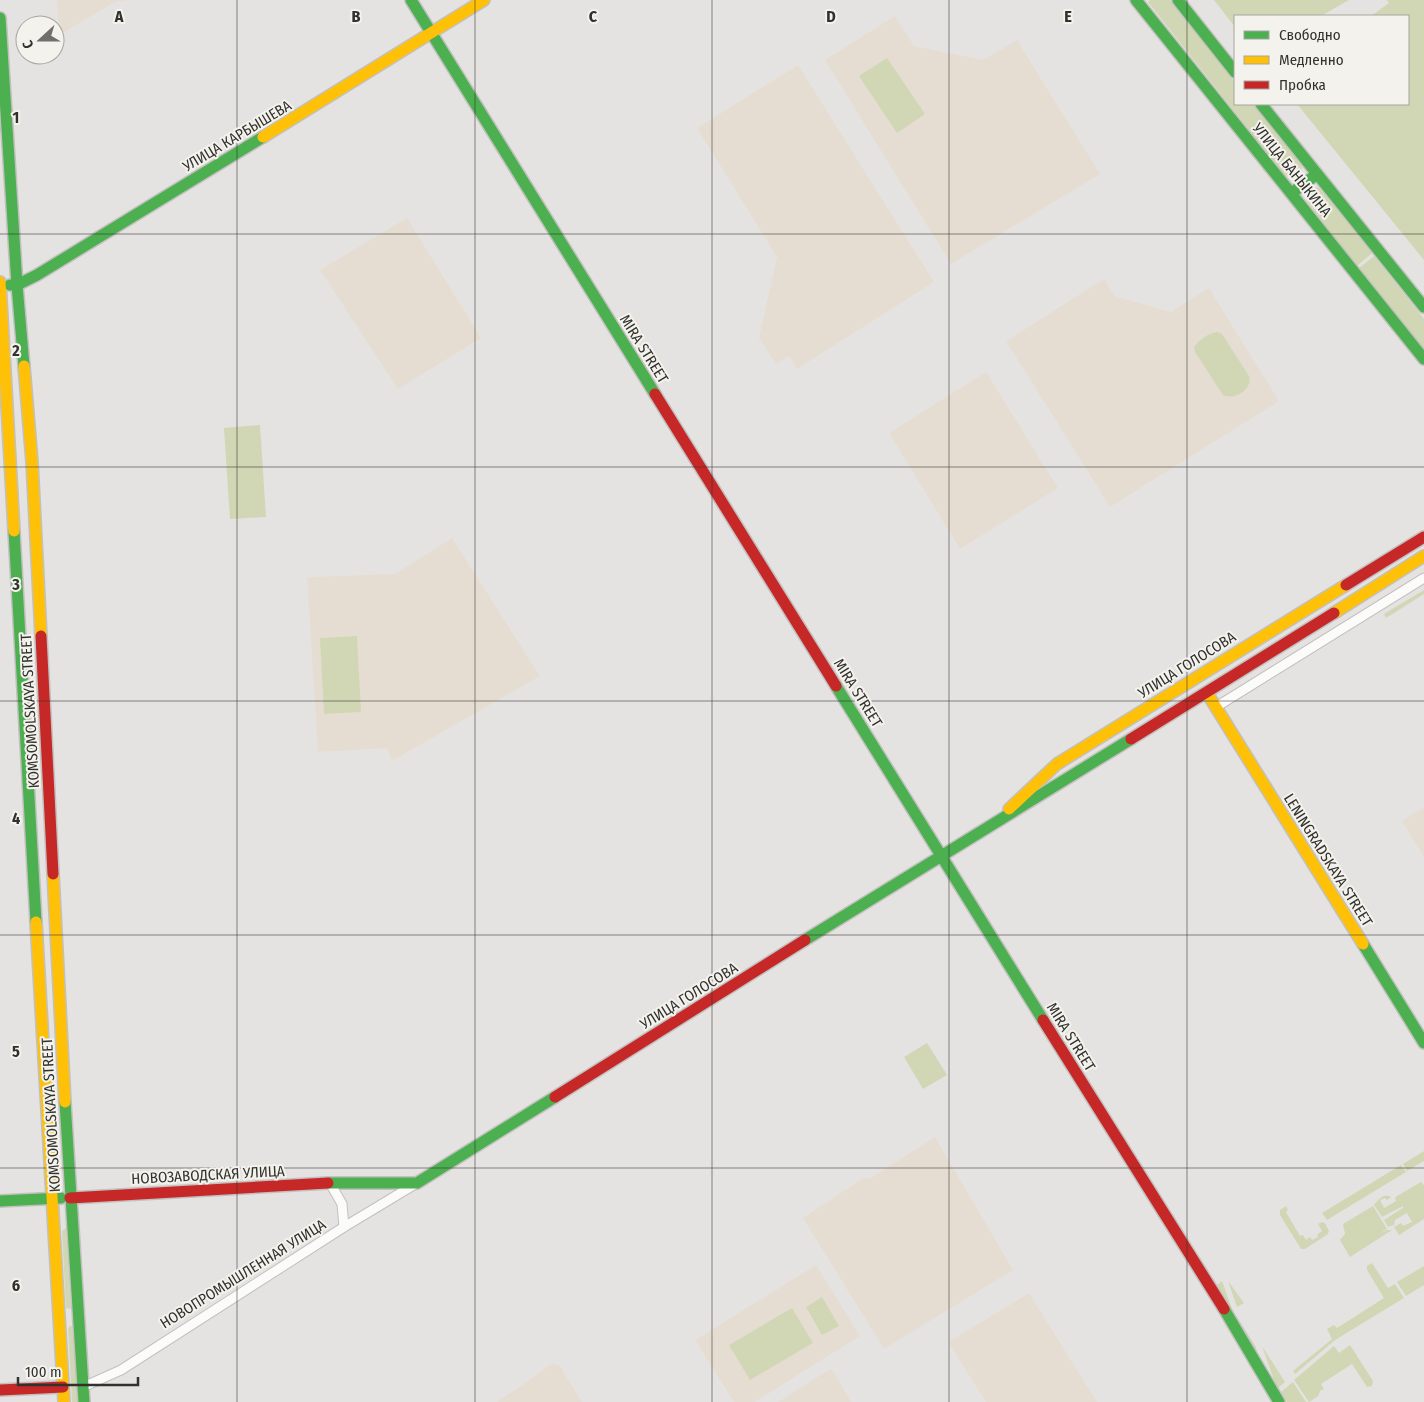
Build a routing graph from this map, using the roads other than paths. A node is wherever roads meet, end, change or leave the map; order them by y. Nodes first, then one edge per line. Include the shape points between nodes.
1 (411, 0) edge
2 (484, 0) edge
3 (1136, 0) edge
4 (1178, 0) edge
5 (0, 18) edge
6 (431, 33) junction
7 (2, 65) edge
8 (1234, 71) edge
9 (1262, 105) edge
10 (1317, 174) junction
11 (1292, 193) junction
12 (0, 284) edge
13 (17, 285) junction
14 (1424, 307) edge
15 (1424, 359) edge
16 (1424, 537) edge
17 (1424, 556) edge
18 (1424, 578) edge
19 (1273, 630) junction
20 (1281, 646) junction
21 (1207, 693) junction
22 (1216, 707) junction
23 (1057, 764) junction
24 (48, 766) junction
25 (27, 768) junction
26 (1066, 780) junction
27 (977, 834) junction
28 (940, 856) junction
29 (57, 930) junction
30 (36, 932) junction
31 (1424, 1043) edge
32 (330, 1183) junction
33 (417, 1183) junction
34 (70, 1198) junction
35 (52, 1199) junction
36 (0, 1201) edge
37 (344, 1228) junction
38 (78, 1316) junction
39 (59, 1318) junction
40 (63, 1387) junction
41 (83, 1387) junction
42 (0, 1390) edge
43 (64, 1402) edge
44 (84, 1402) edge
45 (1280, 1402) edge

1 - 6 main road, MIRA STREET
2 - 6 main road, УЛИЦА КАРБЫШЕВА
3 - 11 main road, УЛИЦА БАНЫКИНА
4 - 8 main road
5 - 7 main road, KOMSOMOLSKAYA STREET
6 - 13 main road, УЛИЦА КАРБЫШЕВА
6 - 28 main road, MIRA STREET
7 - 13 main road, KOMSOMOLSKAYA STREET
9 - 10 main road, УЛИЦА БАНЫКИНА
10 - 11 main road
10 - 14 main road, УЛИЦА БАНЫКИНА
11 - 15 main road, УЛИЦА БАНЫКИНА
12 - 13 main road, УЛИЦА КАРБЫШЕВА
12 - 25 main road, KOMSOMOLSKAYA STREET
13 - 24 main road, KOMSOMOLSKAYA STREET via 33,472
16 - 19 main road, УЛИЦА ГОЛОСОВА
17 - 20 main road, УЛИЦА ГОЛОСОВА
18 - 22 street
19 - 20 main road via 1283,636
19 - 23 main road, УЛИЦА ГОЛОСОВА
20 - 21 main road, УЛИЦА ГОЛОСОВА
21 - 22 main road, LENINGRADSKAYA STREET
21 - 26 main road, УЛИЦА ГОЛОСОВА
22 - 31 main road, LENINGRADSKAYA STREET
23 - 26 main road via 1056,772
23 - 27 main road, УЛИЦА ГОЛОСОВА
24 - 25 main road
24 - 29 main road, KOMSOMOLSKAYA STREET
25 - 30 main road, KOMSOMOLSKAYA STREET
26 - 27 main road, УЛИЦА ГОЛОСОВА
27 - 28 main road, УЛИЦА ГОЛОСОВА
28 - 33 main road, УЛИЦА ГОЛОСОВА
28 - 45 main road, MIRA STREET
29 - 30 main road
29 - 34 main road, KOMSOMOLSKAYA STREET
30 - 35 main road, KOMSOMOLSKAYA STREET
32 - 33 main road, НОВОЗАВОДСКАЯ УЛИЦА
32 - 34 main road, НОВОЗАВОДСКАЯ УЛИЦА
32 - 37 street via 342,1204
33 - 37 street, НОВОПРОМЫШЛЕННАЯ УЛИЦА
34 - 35 main road, НОВОЗАВОДСКАЯ УЛИЦА
34 - 38 main road, KOMSOMOLSKAYA STREET
35 - 36 main road, НОВОЗАВОДСКАЯ УЛИЦА
35 - 39 main road, KOMSOMOLSKAYA STREET
37 - 41 street, НОВОПРОМЫШЛЕННАЯ УЛИЦА via 120,1370
38 - 39 main road
38 - 41 main road, KOMSOMOLSKAYA STREET
39 - 40 main road, KOMSOMOLSKAYA STREET
40 - 42 main road
40 - 43 main road, KOMSOMOLSKAYA STREET
41 - 44 main road, KOMSOMOLSKAYA STREET

